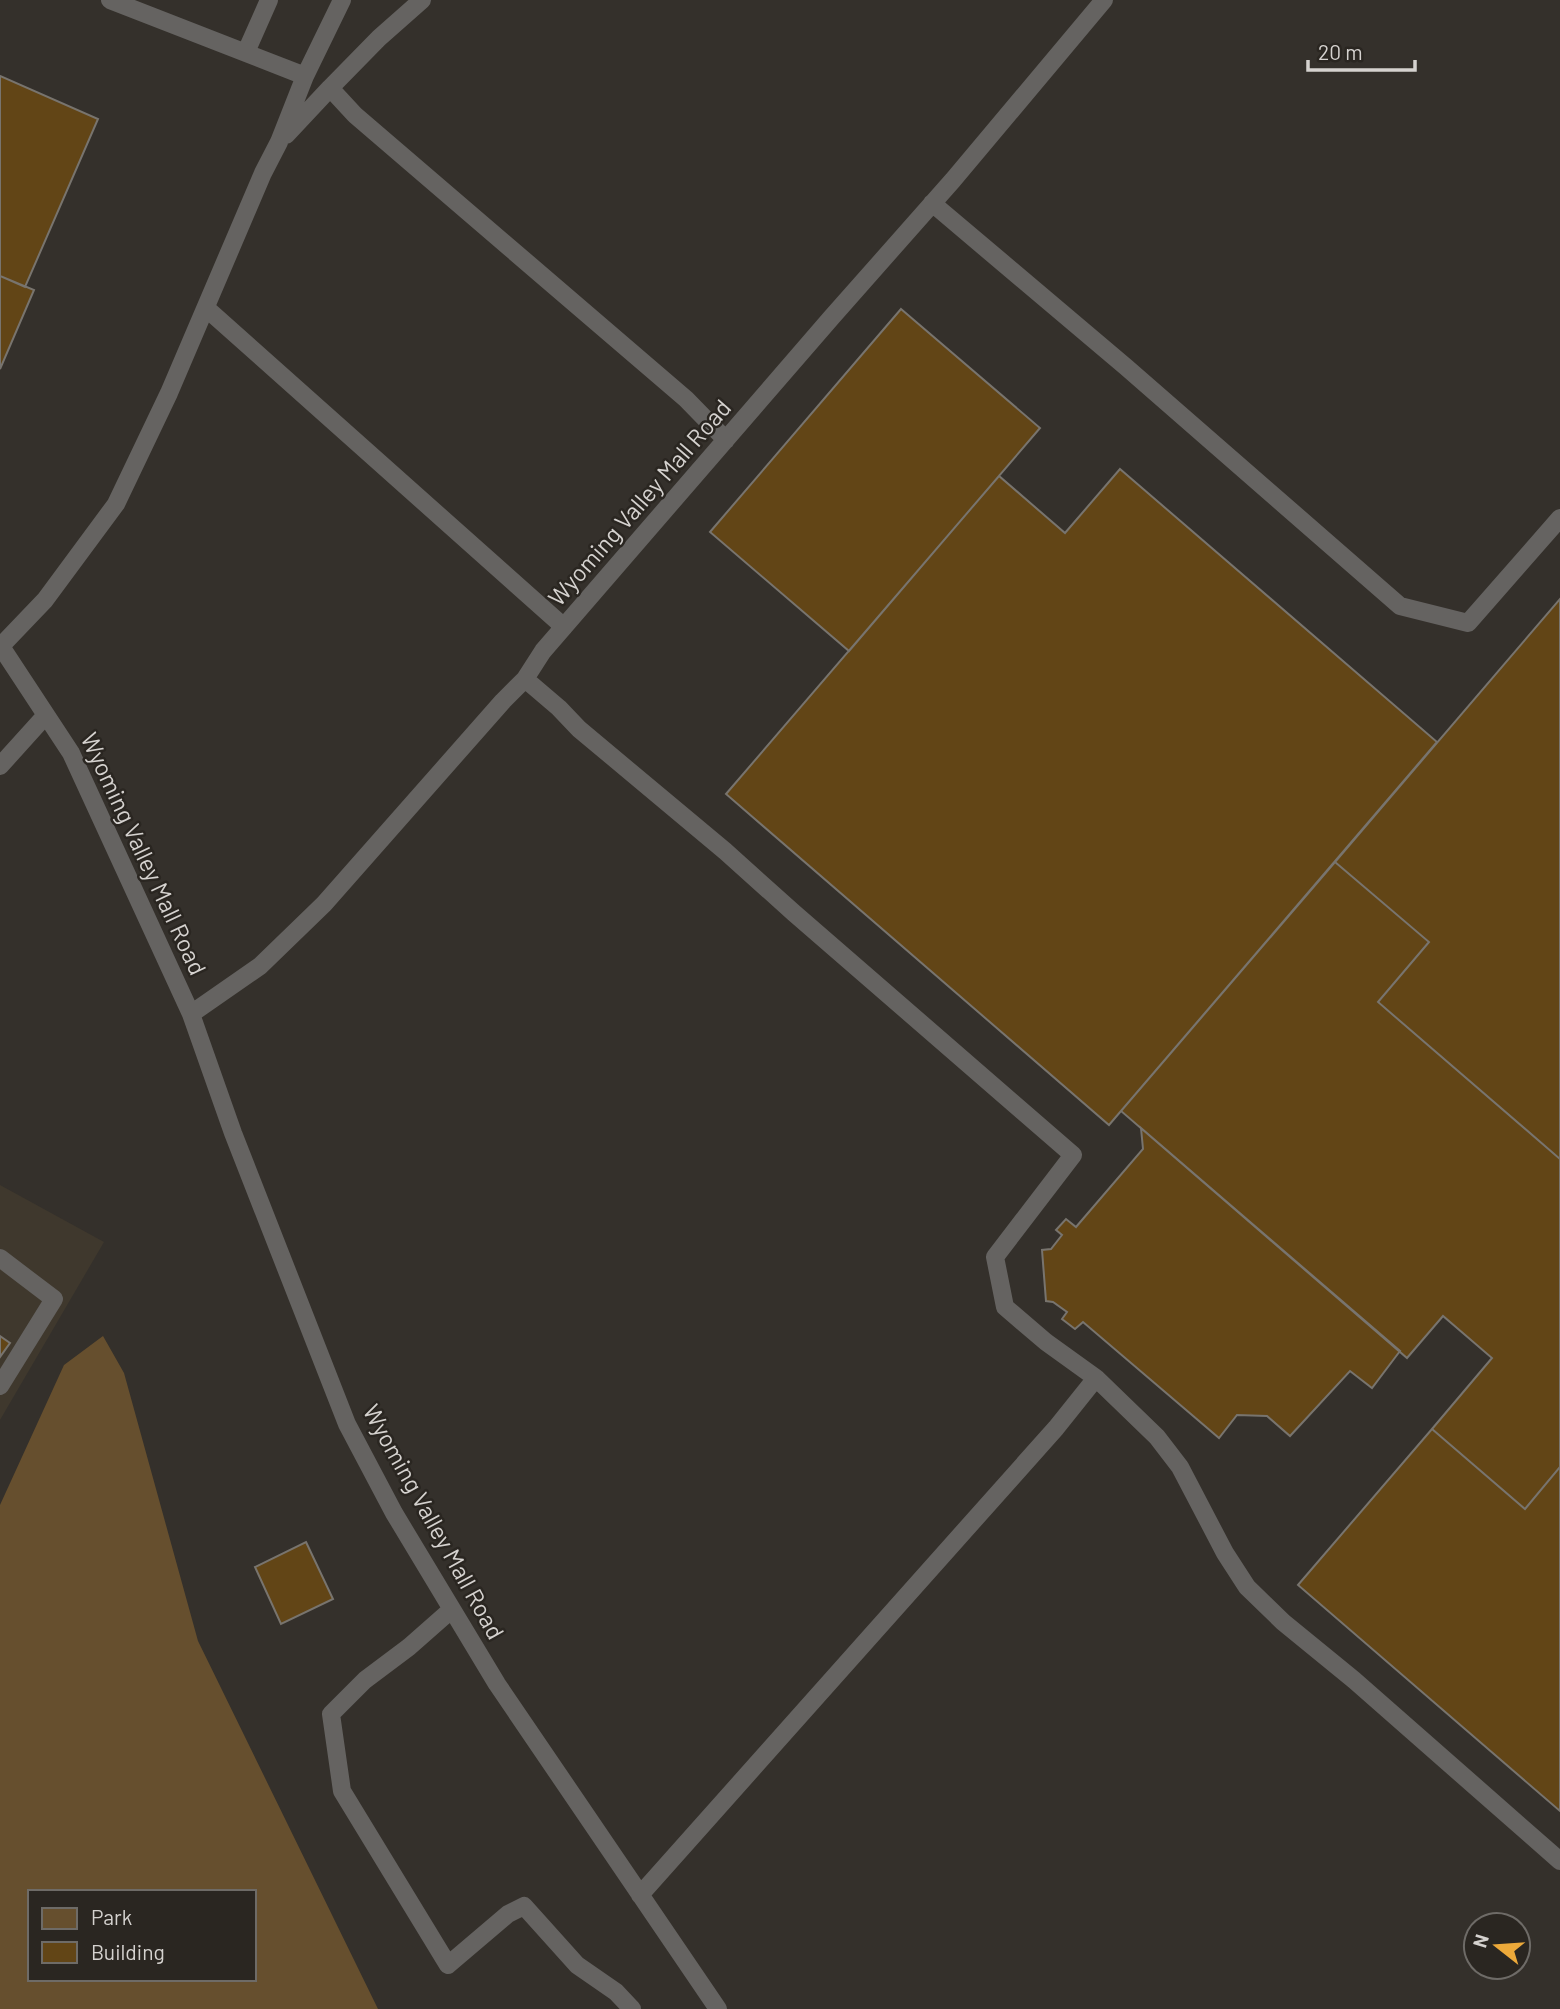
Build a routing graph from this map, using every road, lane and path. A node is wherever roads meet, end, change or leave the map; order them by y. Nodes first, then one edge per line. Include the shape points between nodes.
1 (110, 0) edge
2 (269, 0) edge
3 (342, 0) edge
4 (422, 0) edge
5 (1104, 0) edge
6 (246, 52) junction
7 (305, 76) junction
8 (330, 88) junction
9 (279, 142) junction
10 (932, 203) junction
11 (206, 308) junction
12 (726, 440) junction
13 (1560, 518) edge
14 (564, 627) junction
15 (1, 645) edge
16 (525, 680) junction
17 (46, 715) junction
18 (0, 766) edge
19 (191, 1014) junction
20 (0, 1258) edge
21 (1096, 1378) junction
22 (0, 1386) edge
23 (451, 1610) junction
24 (1560, 1861) edge
25 (640, 1895) junction
26 (632, 2009) edge
27 (718, 2009) edge

1 - 6 lane
2 - 6 lane
3 - 7 lane, Wyoming Valley Mall Road
4 - 8 lane
5 - 10 lane, Wyoming Valley Mall Road
6 - 7 lane
7 - 9 lane, Wyoming Valley Mall Road
8 - 9 lane
8 - 12 lane via 355,115 686,400
9 - 11 lane, Wyoming Valley Mall Road
10 - 12 lane, Wyoming Valley Mall Road
10 - 13 lane via 1400,606 1468,623
11 - 14 lane
11 - 15 lane, Wyoming Valley Mall Road via 116,504 45,600
12 - 14 lane, Wyoming Valley Mall Road
14 - 16 lane, Wyoming Valley Mall Road
15 - 17 lane, Wyoming Valley Mall Road
16 - 19 lane, Wyoming Valley Mall Road via 324,904 260,966
16 - 21 lane via 1073,1155 995,1257 1005,1307
17 - 18 lane
17 - 19 lane, Wyoming Valley Mall Road via 71,753
19 - 23 lane, Wyoming Valley Mall Road via 347,1424
20 - 22 lane via 54,1299
21 - 24 lane via 1157,1437 1180,1467 1247,1587
21 - 25 lane
23 - 25 lane, Wyoming Valley Mall Road
23 - 26 lane via 331,1714 342,1791 448,1965 524,1906 577,1965 617,1992
25 - 27 lane, Wyoming Valley Mall Road

